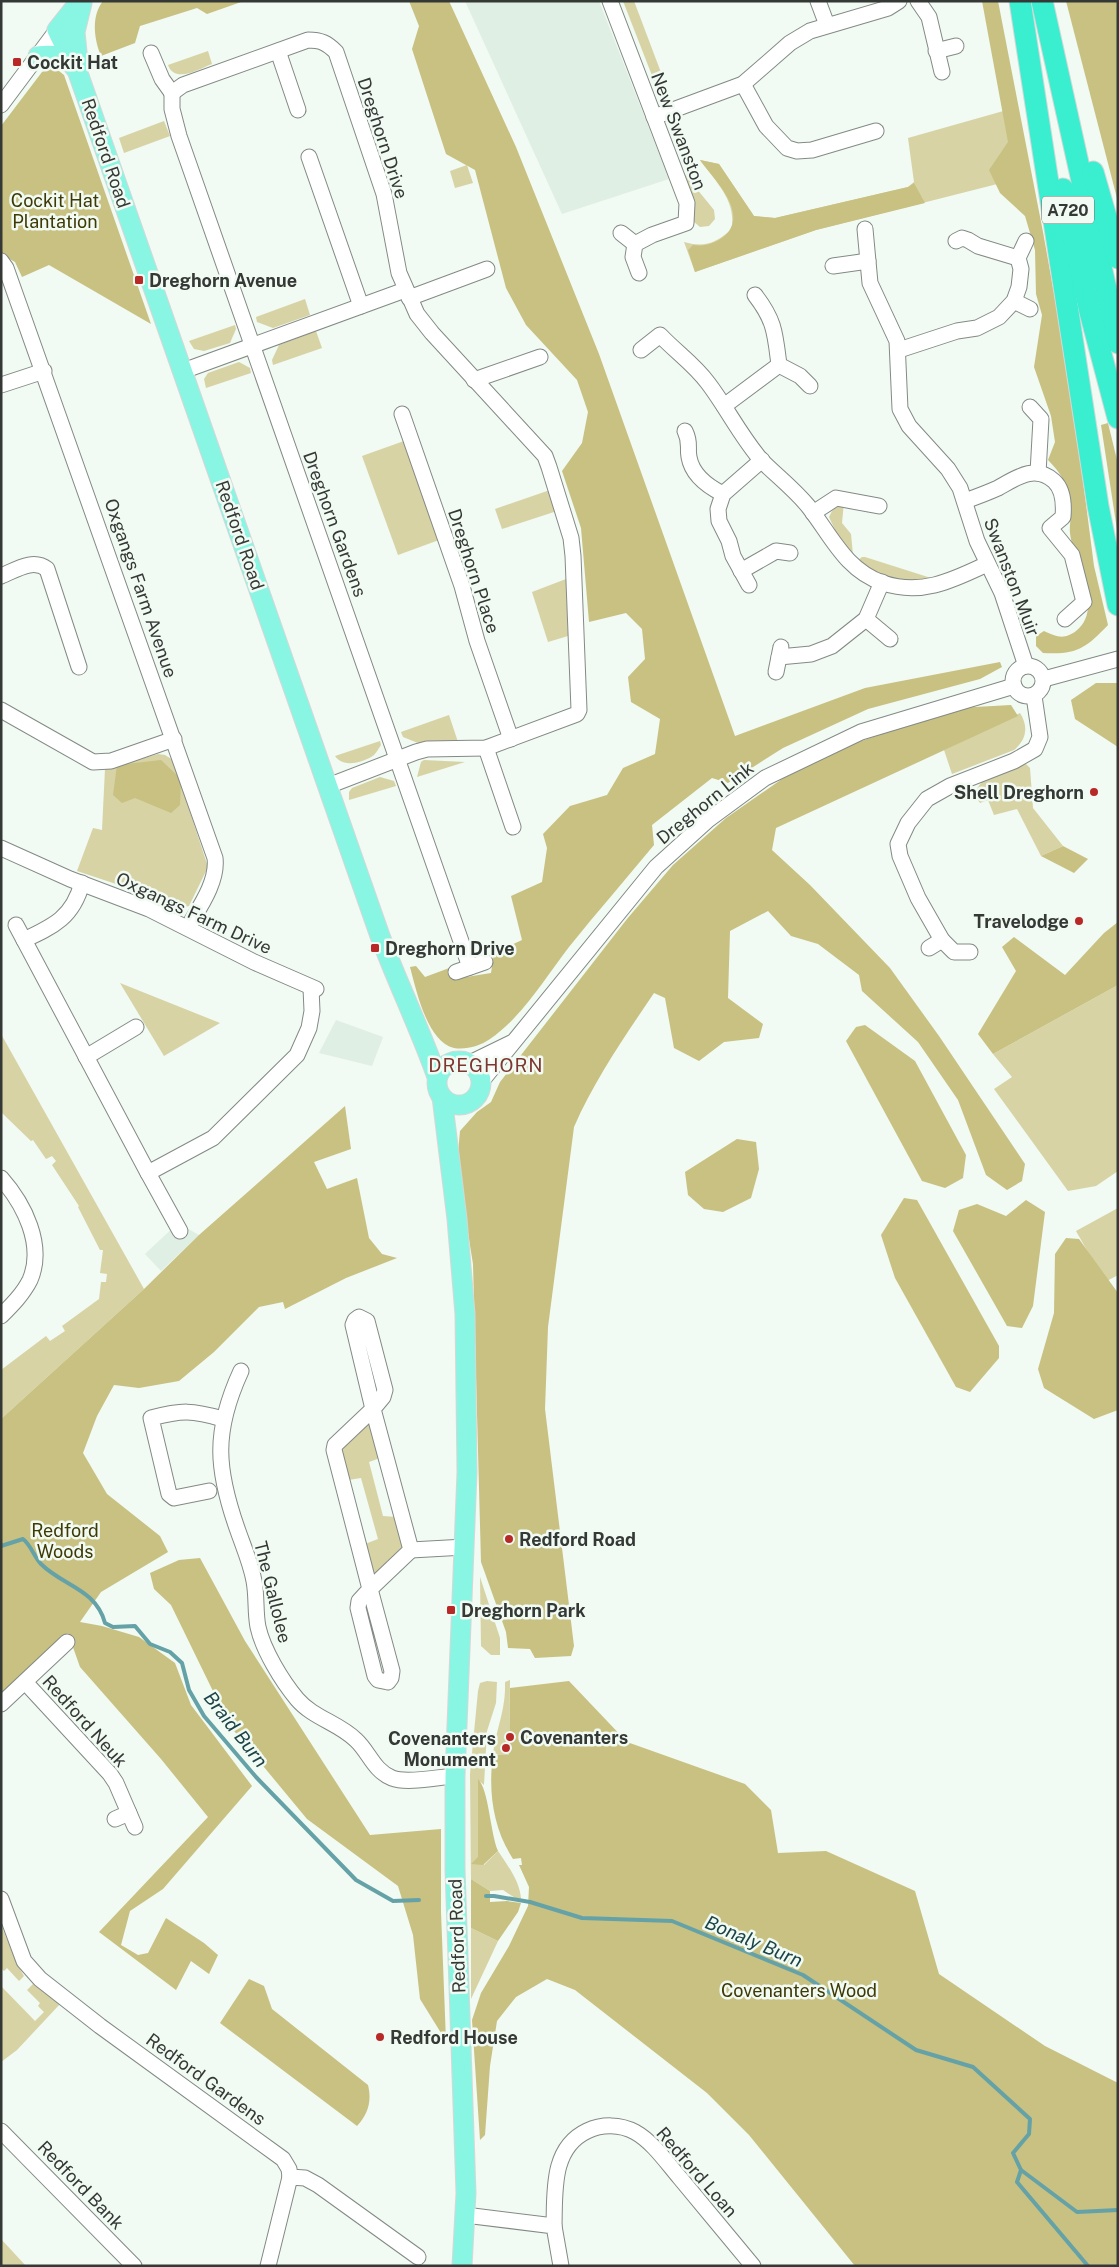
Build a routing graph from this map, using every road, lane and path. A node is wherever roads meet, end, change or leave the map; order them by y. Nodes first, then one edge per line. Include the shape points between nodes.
1 (82, 1) edge
2 (610, 1) edge
3 (818, 1) edge
4 (899, 1) edge
5 (918, 1) edge
6 (1021, 1) edge
7 (1044, 1) edge
8 (827, 25) junction
9 (57, 30) junction
10 (956, 46) dead end
11 (278, 51) junction
12 (936, 52) junction
13 (151, 53) dead end
14 (38, 56) junction
15 (942, 72) dead end
16 (78, 73) junction
17 (743, 84) junction
18 (172, 93) junction
19 (1, 105) edge
20 (298, 110) dead end
21 (654, 117) junction
22 (876, 131) dead end
23 (308, 157) dead end
24 (865, 229) dead end
25 (621, 233) dead end
26 (956, 241) dead end
27 (1026, 241) dead end
28 (636, 244) junction
29 (1018, 258) junction
30 (1118, 258) edge
31 (868, 260) junction
32 (1, 261) edge
33 (833, 266) dead end
34 (488, 269) dead end
35 (639, 273) dead end
36 (407, 294) junction
37 (755, 295) dead end
38 (1014, 301) junction
39 (361, 306) junction
40 (1030, 309) dead end
41 (1118, 343) edge
42 (252, 346) junction
43 (641, 350) dead end
44 (899, 350) junction
45 (540, 357) dead end
46 (779, 365) junction
47 (44, 371) junction
48 (183, 371) junction
49 (474, 380) junction
50 (1, 385) edge
51 (810, 386) dead end
52 (724, 406) junction
53 (1030, 407) dead end
54 (402, 414) dead end
55 (1118, 418) edge
56 (685, 431) dead end
57 (762, 460) junction
58 (1038, 473) junction
59 (723, 494) junction
60 (965, 500) junction
61 (879, 506) dead end
62 (813, 513) junction
63 (790, 553) dead end
64 (988, 564) junction
65 (741, 571) junction
66 (1, 576) edge
67 (882, 582) junction
68 (749, 584) dead end
69 (1118, 605) edge
70 (866, 619) junction
71 (1065, 619) dead end
72 (890, 639) dead end
73 (1118, 659) edge
74 (1026, 666) junction
75 (79, 667) dead end
76 (776, 672) dead end
77 (1044, 679) junction
78 (1014, 686) junction
79 (1034, 696) junction
80 (1, 710) edge
81 (174, 739) junction
82 (511, 739) junction
83 (486, 748) junction
84 (398, 758) junction
85 (328, 786) junction
86 (513, 827) dead end
87 (1, 848) edge
88 (82, 883) junction
89 (16, 925) dead end
90 (188, 928) junction
91 (24, 940) junction
92 (942, 940) junction
93 (929, 948) dead end
94 (970, 952) dead end
95 (470, 967) dead end
96 (136, 1027) dead end
97 (424, 1040) junction
98 (518, 1040) junction
99 (86, 1057) junction
100 (466, 1062) junction
101 (437, 1077) junction
102 (482, 1082) junction
103 (442, 1097) junction
104 (467, 1104) junction
105 (449, 1158) junction
106 (148, 1173) junction
107 (1, 1178) edge
108 (180, 1231) dead end
109 (1, 1316) edge
110 (242, 1367) dead end
111 (373, 1409) junction
112 (223, 1419) junction
113 (210, 1491) dead end
114 (465, 1547) junction
115 (411, 1550) junction
116 (370, 1589) junction
117 (66, 1642) dead end
118 (25, 1682) junction
119 (1, 1704) edge
120 (455, 1776) junction
121 (126, 1820) dead end
122 (1, 1899) edge
123 (1, 2130) edge
124 (290, 2177) junction
125 (465, 2215) junction
126 (554, 2226) junction
127 (417, 2258) edge
128 (134, 2266) edge
129 (268, 2266) edge
130 (462, 2266) edge
131 (562, 2266) edge
132 (753, 2266) edge

1 - 9 main road
1 - 16 main road via 75,32
2 - 21 street, New Swanston
3 - 8 street
4 - 8 street via 888,8
5 - 12 street via 929,16
6 - 55 highway, A720 via 1090,312
6 - 69 highway via 1098,506
7 - 30 highway
7 - 41 highway, A720
8 - 17 street via 790,43
9 - 14 street
9 - 16 main road, Redford Road
10 - 12 street
11 - 18 street, Dreghorn Drive via 182,85
11 - 20 street
11 - 36 street, Dreghorn Drive via 308,40 320,40 336,52 384,194 399,272
12 - 15 street
13 - 18 street
14 - 16 main road via 61,56 70,61
14 - 19 street
16 - 48 main road, Redford Road
17 - 21 street
17 - 22 street via 785,154 812,150 858,130
18 - 42 street, Dreghorn Gardens via 172,109 180,136
21 - 28 street, New Swanston via 686,196 686,223
23 - 39 street via 320,172
24 - 31 street, Swanston Muir
25 - 28 street
26 - 29 street via 962,238
27 - 29 street
28 - 35 street via 633,257
29 - 38 street via 1021,269
31 - 33 street
31 - 44 street, Swanston Muir via 873,290
32 - 47 street, Oxgangs Farm Avenue
34 - 36 street
36 - 39 street
36 - 49 street, Dreghorn Drive via 427,326
37 - 46 street via 774,325
38 - 40 street
38 - 44 street via 988,324
39 - 42 street
42 - 48 street
42 - 84 street, Dreghorn Gardens
43 - 52 street via 660,335 691,363
44 - 60 street, Swanston Muir via 900,409 909,426 948,470
45 - 49 street
46 - 51 street via 800,376
46 - 52 street
47 - 50 street
47 - 81 street, Oxgangs Farm Avenue
48 - 85 main road, Redford Road
49 - 82 street, Dreghorn Drive via 545,456 562,506 573,556 579,710 573,718
52 - 57 street
53 - 58 street via 1041,419
54 - 82 street, Dreghorn Place
56 - 59 street via 690,441 689,458 699,476
57 - 59 street
57 - 62 street
58 - 60 street, Swanston Muir via 1015,477 998,488
58 - 71 street, Swanston Muir via 1053,480 1061,492 1063,517 1050,528 1072,555 1084,602
59 - 65 street via 718,510 719,521
60 - 64 street, Swanston Muir via 972,527
61 - 62 street via 862,510 836,498
62 - 67 street via 850,562
63 - 65 street via 776,551
64 - 67 street via 930,587 904,588
64 - 74 street, Swanston Muir via 1002,593
65 - 68 street
66 - 75 street via 33,563 40,563 47,569
67 - 70 street
70 - 72 street
70 - 76 street via 822,651 796,657 780,652
73 - 77 street
74 - 77 street via 1035,668
74 - 78 street via 1014,676
77 - 79 street via 1042,689
78 - 79 street via 1024,696
78 - 98 street, Dreghorn Link via 861,732 765,778 708,820 656,866
79 - 92 street via 1040,737 1035,749 936,793 920,806 901,836 898,844 900,856 918,898
80 - 81 street via 92,762 112,761
81 - 90 street, Oxgangs Farm Avenue via 216,869
82 - 83 street, Dreghorn Drive
83 - 84 street, Dreghorn Drive via 427,750
83 - 86 street
84 - 85 street, Dreghorn Drive
84 - 95 street, Dreghorn Gardens
85 - 97 main road, Redford Road via 401,992
87 - 88 street, Oxgangs Farm Drive
88 - 90 street, Oxgangs Farm Drive via 124,898
88 - 91 street via 70,910 61,921
89 - 91 street
90 - 106 street, Oxgangs Farm Drive via 313,988 312,1011 309,1028 297,1055 213,1138
91 - 99 street
92 - 93 street
92 - 94 street via 954,952
96 - 99 street
97 - 100 main road
97 - 101 main road, Redford Road
98 - 100 street, Dreghorn Link
98 - 102 street, Dreghorn Link
99 - 106 street
100 - 101 main road via 455,1060 444,1066
100 - 102 main road via 476,1068
101 - 103 main road
102 - 104 main road via 478,1095
103 - 104 main road via 454,1104
103 - 105 main road, Redford Road
104 - 105 main road, Redford Road via 454,1131
105 - 114 main road, Redford Road via 465,1314
106 - 108 street
107 - 109 street via 29,1223 35,1252 30,1279 23,1292
110 - 112 street, The Gallolee
111 - 111 street via 353,1325 359,1317 367,1321 385,1390
111 - 115 street
111 - 116 street via 334,1445
112 - 113 street via 196,1411 151,1418 169,1494 174,1498
112 - 120 street, The Gallolee via 219,1451 224,1487 254,1581 258,1626 264,1648 297,1699 357,1740 378,1770 391,1778
114 - 115 street
114 - 120 main road, Redford Road
115 - 116 street
116 - 116 street via 392,1671 388,1682 375,1676 358,1608 359,1601
117 - 118 street
118 - 119 street
118 - 121 street, Redford Neuk via 110,1774
120 - 125 main road, Redford Road
122 - 124 street, Redford Gardens via 24,1961 36,1974 100,2026 283,2158 290,2169
123 - 128 street, Redford Bank
124 - 127 street via 305,2178 318,2185
124 - 129 street
125 - 126 street
125 - 130 main road, Redford Road
126 - 131 street, Redford Loan
126 - 132 street, Redford Loan via 556,2178 569,2146 575,2138 592,2129 625,2128 636,2132 656,2149

